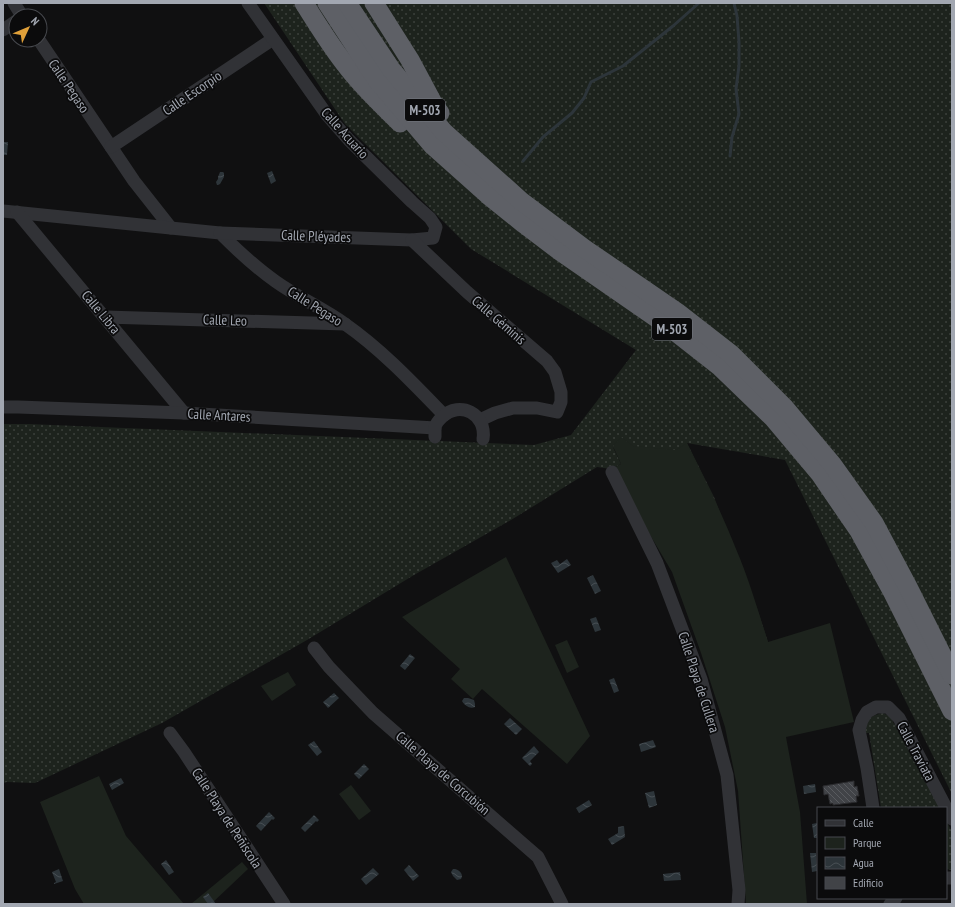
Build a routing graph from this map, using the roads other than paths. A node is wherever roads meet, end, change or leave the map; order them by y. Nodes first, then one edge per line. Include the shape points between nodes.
1 (248, 3) edge
2 (304, 3) edge
3 (327, 3) edge
4 (347, 3) edge
5 (374, 3) edge
6 (273, 39) junction
7 (44, 48) edge
8 (111, 147) junction
9 (521, 201) junction
10 (3, 211) edge
11 (17, 212) junction
12 (171, 228) junction
13 (220, 233) junction
14 (412, 240) junction
15 (561, 252) junction
16 (105, 317) junction
17 (345, 324) junction
18 (3, 407) edge
19 (184, 413) junction
20 (444, 414) junction
21 (480, 420) junction
22 (483, 439) dead end
23 (612, 472) dead end
24 (314, 648) dead end
25 (952, 675) edge
26 (952, 711) edge
27 (170, 733) dead end
28 (873, 807) edge
29 (946, 807) edge
30 (947, 809) edge
31 (952, 819) edge
32 (284, 904) edge
33 (562, 904) edge
34 (738, 904) edge

1 - 6 street, Calle Acuario
2 - 15 highway, M-503 via 345,65 368,92 429,153 482,203 520,233
3 - 15 highway, M-503 via 377,80 434,146 488,195
4 - 9 highway, M-503 via 391,69 444,132
5 - 9 highway, M-503 via 410,60 434,105 454,132
6 - 8 street, Calle Escorpio
6 - 14 street, Calle Acuario via 327,115 349,140 430,218 436,227 433,238
7 - 8 street, Calle Pegaso
8 - 12 street, Calle Pegaso
9 - 25 highway, M-503 via 732,354 785,408 832,464 874,524
10 - 11 street
11 - 12 street
11 - 16 street, Calle Libra
12 - 13 street
13 - 14 street, Calle Pléyades
13 - 17 street, Calle Pegaso via 239,253 275,282
14 - 21 street, Calle Géminis via 467,292 547,361 555,372 561,392 557,412 536,408 513,408
15 - 26 highway, M-503 via 680,334 719,366 773,418 820,474 859,531
16 - 17 street, Calle Leo
16 - 19 street, Calle Libra
17 - 20 street, Calle Pegaso via 400,371
18 - 19 street, Calle Antares
19 - 20 street, Calle Antares via 435,432 438,421
20 - 21 street via 463,409 473,413
21 - 22 street via 484,428
23 - 34 street, Calle Playa de Cullera via 657,563 701,680 728,775 739,890
24 - 33 street, Calle Playa de Corcubión via 373,713 538,857
27 - 32 street, Calle Playa de Peñíscola
28 - 29 street, Calle Traviata via 859,730 868,712 876,707 888,707 899,718
30 - 31 street, Calle Traviata

